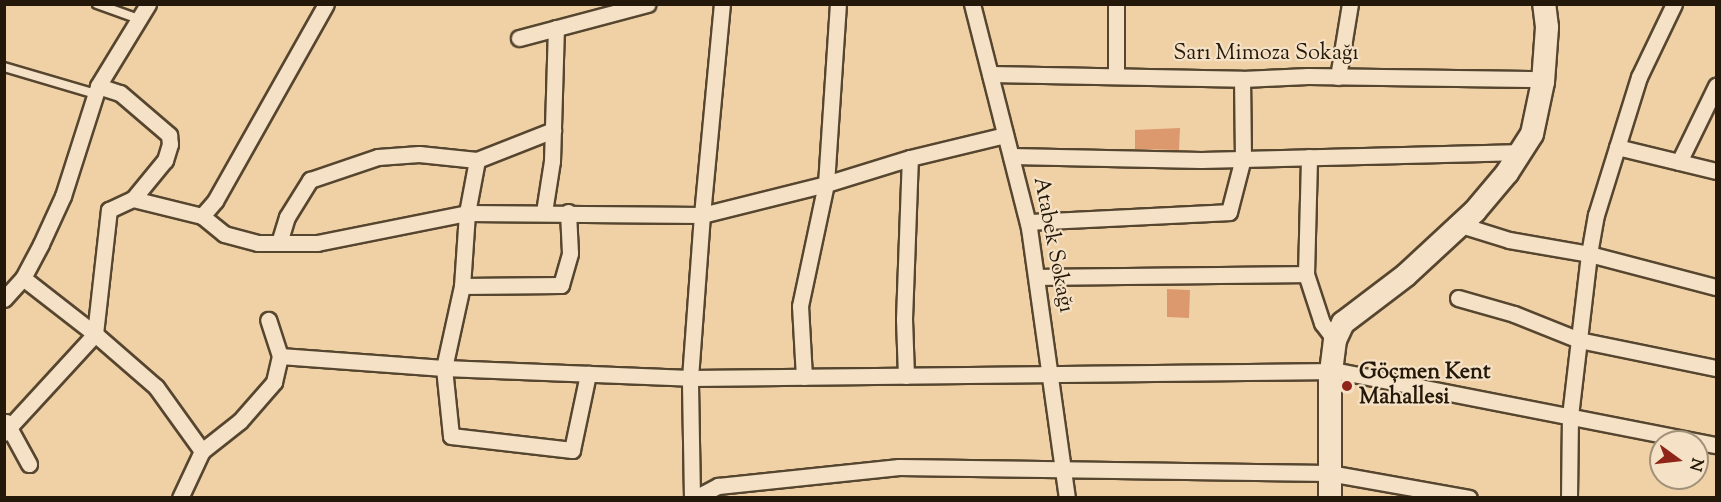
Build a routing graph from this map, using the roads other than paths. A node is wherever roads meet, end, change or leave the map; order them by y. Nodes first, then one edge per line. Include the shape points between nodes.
1 (97, 4) edge
2 (148, 4) edge
3 (326, 4) edge
4 (648, 4) edge
5 (722, 4) edge
6 (838, 4) edge
7 (972, 4) edge
8 (1116, 4) edge
9 (1350, 4) edge
10 (1544, 4) edge
11 (1674, 4) edge
12 (140, 19) junction
13 (556, 28) junction
14 (519, 38) dead end
15 (4, 67) edge
16 (990, 75) junction
17 (1116, 76) junction
18 (1338, 77) junction
19 (1242, 79) junction
20 (1543, 82) junction
21 (1716, 86) edge
22 (97, 90) junction
23 (554, 130) junction
24 (1005, 135) junction
25 (1617, 147) junction
26 (1520, 152) junction
27 (1011, 156) junction
28 (1309, 157) junction
29 (910, 158) junction
30 (1243, 158) junction
31 (477, 160) junction
32 (1679, 162) junction
33 (1716, 171) edge
34 (826, 184) junction
35 (133, 199) junction
36 (544, 212) junction
37 (568, 212) junction
38 (467, 213) junction
39 (702, 215) junction
40 (202, 216) junction
41 (1028, 222) junction
42 (1461, 225) junction
43 (279, 243) junction
44 (1589, 254) junction
45 (1306, 274) junction
46 (1038, 277) junction
47 (23, 278) junction
48 (462, 286) junction
49 (1716, 287) edge
50 (1458, 298) dead end
51 (4, 299) edge
52 (268, 320) dead end
53 (95, 334) junction
54 (1335, 340) junction
55 (1579, 340) junction
56 (280, 356) junction
57 (444, 368) junction
58 (1716, 368) edge
59 (1331, 371) junction
60 (588, 374) junction
61 (1051, 375) junction
62 (804, 376) junction
63 (906, 376) junction
64 (690, 378) junction
65 (1570, 416) junction
66 (6, 427) edge
67 (1716, 445) edge
68 (202, 451) junction
69 (29, 464) dead end
70 (1063, 470) junction
71 (1329, 473) junction
72 (180, 498) edge
73 (694, 498) edge
74 (1067, 498) edge
75 (1330, 498) edge
76 (1469, 498) edge
77 (1569, 498) edge

1 - 12 lane
2 - 12 street
3 - 40 street via 215,201
4 - 13 street
5 - 39 street
6 - 34 street
7 - 16 street, Atabek Sokağı
8 - 17 street
9 - 18 street
10 - 20 street via 1547,27
11 - 25 street via 1639,78
12 - 22 street
13 - 14 street
13 - 23 street
15 - 22 lane
16 - 17 street, Sarı Mimoza Sokağı
16 - 24 street, Atabek Sokağı
17 - 19 street, Sarı Mimoza Sokağı
18 - 19 street, Sarı Mimoza Sokağı
18 - 20 street, Sarı Mimoza Sokağı
19 - 30 street
20 - 26 street via 1532,134
21 - 32 street
22 - 35 street via 120,93 169,135 165,160
22 - 47 street via 63,196
23 - 31 street
23 - 36 street
24 - 27 street, Atabek Sokağı
24 - 29 street
25 - 32 street
25 - 44 street via 1596,215
26 - 28 street
26 - 42 street via 1507,173
27 - 30 street
27 - 41 street, Atabek Sokağı
28 - 30 street
28 - 45 street
29 - 34 street
29 - 63 street via 904,319
30 - 41 street via 1229,212
31 - 38 street
31 - 43 street via 419,154 378,157 310,180 287,217
32 - 33 street
34 - 39 street
34 - 62 street via 800,306
35 - 40 street
35 - 53 street via 109,210
36 - 37 street
36 - 38 street
37 - 39 street
37 - 48 street via 570,253 561,285
38 - 43 street via 318,243
38 - 48 street
39 - 64 street
40 - 43 street via 224,234 258,243
41 - 46 street, Atabek Sokağı
42 - 44 street via 1509,240
42 - 54 street via 1406,275 1343,323
44 - 49 street
44 - 55 street
45 - 46 street
45 - 54 street via 1322,322
46 - 61 street, Atabek Sokağı
47 - 51 street
47 - 53 street
48 - 57 street
50 - 55 street via 1514,314
52 - 56 street
53 - 66 street
53 - 68 street via 156,387
54 - 59 street
55 - 58 street
55 - 65 street
56 - 57 street
56 - 68 street via 274,382 240,421
57 - 60 street
57 - 60 street via 451,436 572,450
59 - 61 street
59 - 65 street
59 - 71 street
60 - 64 street
61 - 63 street
61 - 70 street, Atabek Sokağı
62 - 63 street
62 - 64 street
64 - 73 street
65 - 67 street
65 - 77 street
66 - 69 street
68 - 72 street
70 - 71 street
70 - 73 street via 899,467 718,486
70 - 74 street, Atabek Sokağı
71 - 75 street
71 - 76 street

